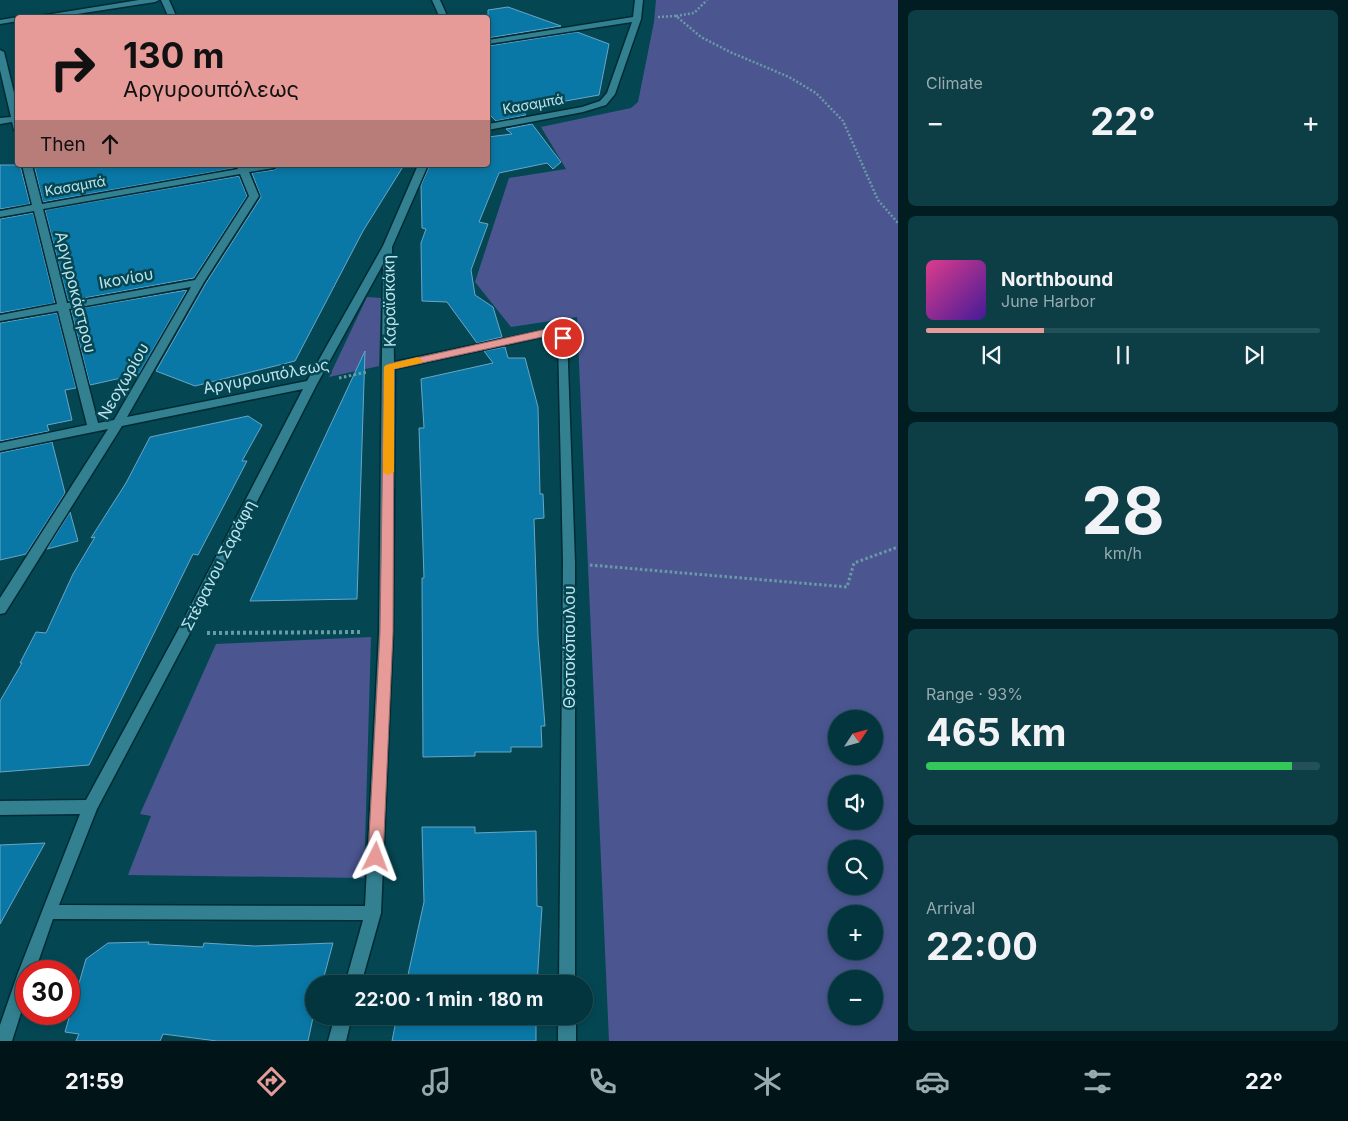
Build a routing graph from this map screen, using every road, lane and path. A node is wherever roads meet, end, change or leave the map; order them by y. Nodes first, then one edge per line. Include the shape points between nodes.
1 (155, 0) edge
2 (165, 0) edge
3 (436, 0) edge
4 (639, 0) edge
5 (707, 0) edge
6 (52, 15) edge
7 (172, 15) edge
8 (443, 15) edge
9 (676, 16) junction
10 (637, 19) junction
11 (15, 20) edge
12 (0, 22) edge
13 (490, 42) edge
14 (0, 52) edge
15 (15, 114) edge
16 (15, 118) edge
17 (0, 121) edge
18 (490, 126) edge
19 (28, 167) edge
20 (422, 167) edge
21 (242, 168) edge
22 (39, 207) junction
23 (0, 214) edge
24 (898, 223) edge
25 (388, 246) junction
26 (199, 282) junction
27 (64, 306) junction
28 (0, 318) edge
29 (389, 367) junction
30 (311, 384) junction
31 (118, 423) junction
32 (93, 427) junction
33 (0, 447) edge
34 (898, 547) edge
35 (569, 563) junction
36 (0, 609) edge
37 (386, 632) junction
38 (183, 633) junction
39 (90, 807) junction
40 (0, 808) edge
41 (48, 912) junction
42 (373, 913) junction
43 (31, 960) edge
44 (356, 975) edge
45 (567, 975) edge
46 (15, 1006) edge
47 (341, 1025) edge
48 (567, 1025) edge
49 (3, 1041) edge
50 (337, 1041) edge
51 (567, 1041) edge

1 - 6 street
2 - 7 street
3 - 8 street
4 - 10 street
5 - 9 path via 694,12
9 - 10 path
9 - 24 path via 701,37 816,93 843,121 878,200
10 - 13 street
10 - 18 street, Κασαμπά via 611,94 604,103
11 - 12 street
14 - 15 street
16 - 17 street
19 - 22 street, Αργυροκάστρου
20 - 25 street, Στέφανου Σαράφη
21 - 22 street, Κασαμπά
21 - 26 street, Νεοχωρίου via 254,196
22 - 23 street, Κασαμπά
22 - 27 street, Αργυροκάστρου
25 - 29 street, Καραϊσκάκη
25 - 30 street, Στέφανου Σαράφη
26 - 27 street, Ικονίου
26 - 31 street, Νεοχωρίου
27 - 28 street, Ικονίου
27 - 32 street, Αργυροκάστρου
29 - 30 path, Αργυρουπόλεως
29 - 35 street, Θεοτοκόπουλου via 537,334 558,333 563,338
29 - 37 street, Καραϊσκάκη
30 - 31 street, Αργυρουπόλεως
30 - 38 street, Στέφανου Σαράφη
31 - 32 street, Αργυρουπόλεως
31 - 36 street, Νεοχωρίου
32 - 33 street, Αργυρουπόλεως
34 - 35 path via 854,564 847,587
35 - 45 street, Θεοτοκόπουλου
37 - 38 path
37 - 42 street, Καραϊσκάκη
38 - 39 street, Στέφανου Σαράφη
39 - 40 street
39 - 41 street, Στέφανου Σαράφη
41 - 42 street
41 - 43 street, Στέφανου Σαράφη
42 - 44 street, Καραϊσκάκη
46 - 49 street, Στέφανου Σαράφη
47 - 50 street
48 - 51 street

